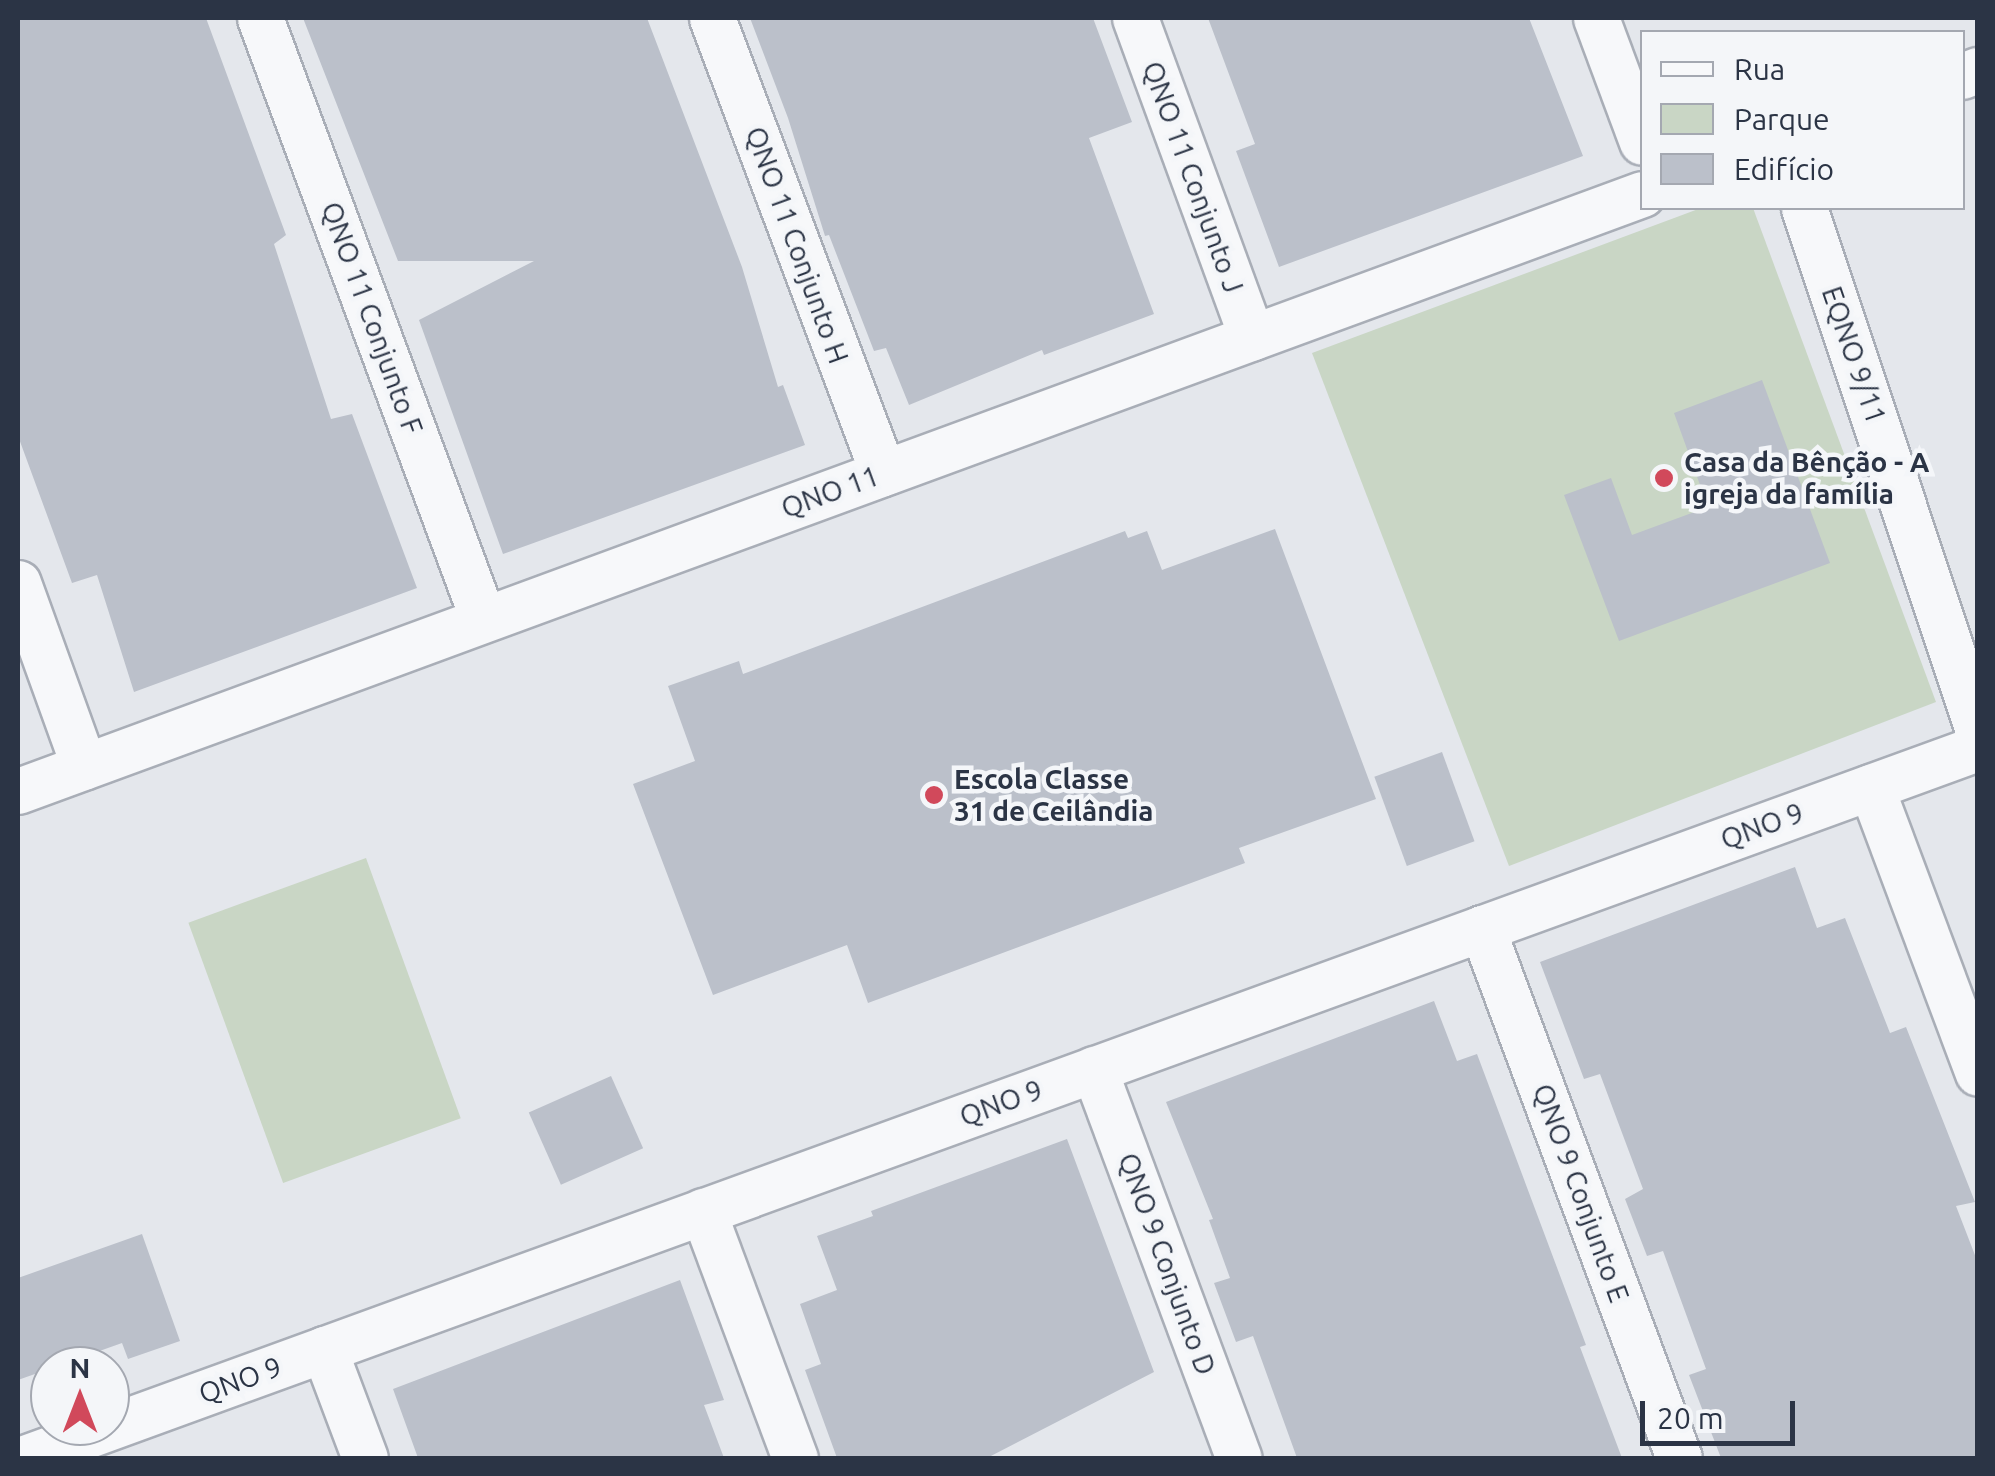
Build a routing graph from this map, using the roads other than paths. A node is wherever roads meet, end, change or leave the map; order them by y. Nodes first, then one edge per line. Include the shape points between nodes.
1 (260, 18) edge
2 (712, 18) edge
3 (1135, 18) edge
4 (1596, 18) edge
5 (1640, 137) edge
6 (1640, 195) edge
7 (1805, 210) edge
8 (1252, 338) junction
9 (882, 473) junction
10 (18, 583) edge
11 (483, 619) junction
12 (1978, 730) edge
13 (1978, 748) edge
14 (84, 766) junction
15 (1871, 787) junction
16 (18, 791) edge
17 (1482, 928) junction
18 (1094, 1069) junction
19 (1978, 1072) edge
20 (702, 1212) junction
21 (324, 1349) junction
22 (25, 1458) edge
23 (365, 1458) edge
24 (795, 1458) edge
25 (1240, 1458) edge
26 (1679, 1458) edge

1 - 11 street, QNO 11 Conjunto F
2 - 9 street, QNO 11 Conjunto H
3 - 8 street, QNO 11 Conjunto J
4 - 5 street
6 - 8 street, QNO 11
7 - 12 street, EQNO 9/11
8 - 9 street, QNO 11
9 - 11 street, QNO 11
10 - 14 street
11 - 14 street, QNO 11
13 - 15 street, QNO 9
14 - 16 street, QNO 11
15 - 17 street, QNO 9
15 - 19 street
17 - 18 street, QNO 9
17 - 26 street, QNO 9 Conjunto E
18 - 20 street, QNO 9
18 - 25 street, QNO 9 Conjunto D
20 - 21 street, QNO 9
20 - 24 street
21 - 22 street, QNO 9
21 - 23 street

